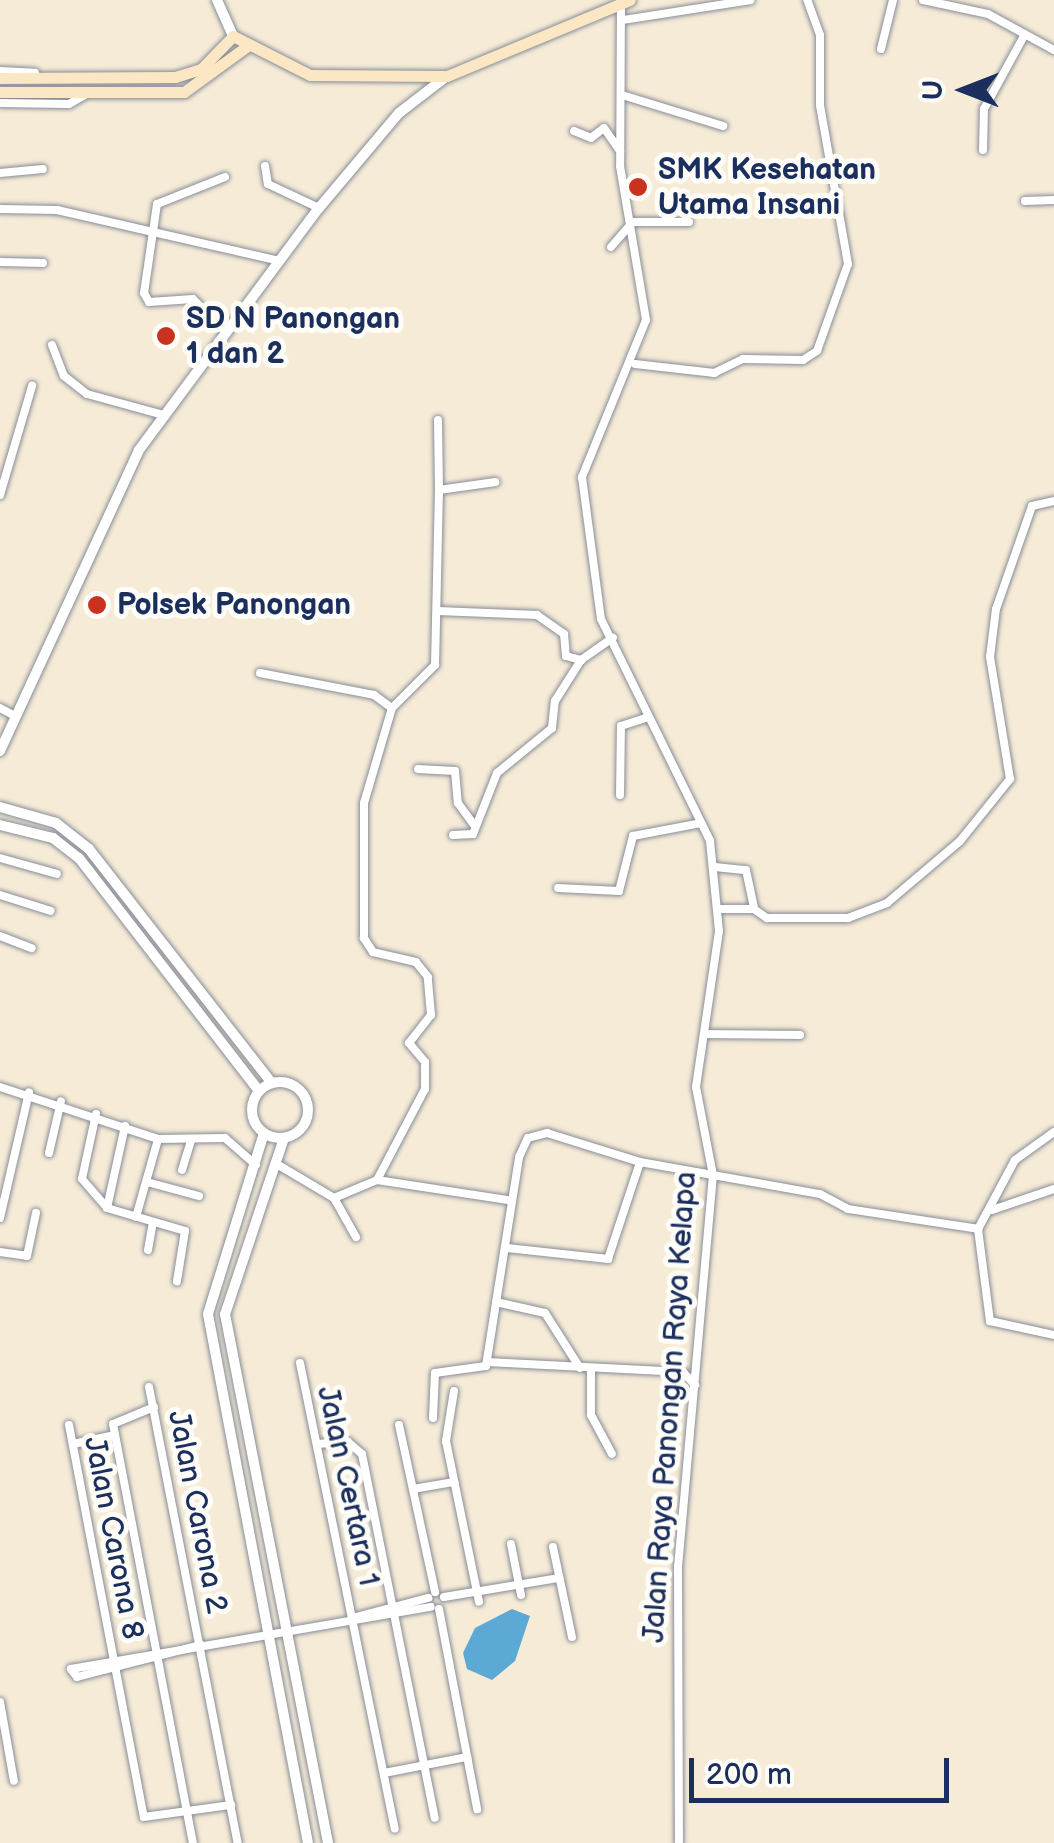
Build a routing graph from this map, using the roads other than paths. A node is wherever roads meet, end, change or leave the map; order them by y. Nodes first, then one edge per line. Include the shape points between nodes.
1 (750, 0) edge
2 (807, 0) edge
3 (893, 0) edge
4 (923, 0) edge
5 (218, 1) edge
6 (624, 2) edge
7 (623, 20) junction
8 (1024, 34) junction
9 (233, 36) junction
10 (246, 47) junction
11 (881, 49) dead end
12 (1054, 50) edge
13 (0, 74) edge
14 (422, 76) junction
15 (446, 76) junction
16 (427, 91) junction
17 (0, 92) edge
18 (622, 95) junction
19 (43, 98) junction
20 (0, 103) edge
21 (724, 126) dead end
22 (574, 132) dead end
23 (982, 150) dead end
24 (620, 151) junction
25 (266, 166) dead end
26 (43, 169) dead end
27 (0, 173) edge
28 (225, 177) dead end
29 (1054, 200) edge
30 (1026, 201) dead end
31 (0, 208) edge
32 (318, 208) junction
33 (633, 222) junction
34 (689, 222) dead end
35 (154, 237) junction
36 (610, 248) dead end
37 (0, 262) edge
38 (279, 262) junction
39 (43, 263) dead end
40 (226, 332) junction
41 (52, 345) dead end
42 (635, 364) junction
43 (32, 386) dead end
44 (163, 415) junction
45 (438, 420) dead end
46 (495, 482) dead end
47 (439, 490) junction
48 (0, 494) edge
49 (1054, 501) edge
50 (438, 611) junction
51 (613, 638) junction
52 (581, 660) junction
53 (260, 673) dead end
54 (0, 708) edge
55 (392, 708) junction
56 (16, 716) junction
57 (644, 718) junction
58 (0, 751) edge
59 (418, 769) dead end
60 (620, 795) dead end
61 (0, 807) edge
62 (700, 822) junction
63 (0, 824) edge
64 (476, 826) junction
65 (453, 835) dead end
66 (0, 858) edge
67 (715, 867) junction
68 (57, 874) dead end
69 (558, 888) dead end
70 (0, 895) edge
71 (718, 909) junction
72 (754, 909) junction
73 (52, 910) dead end
74 (0, 936) edge
75 (32, 948) dead end
76 (184, 972) junction
77 (706, 1034) junction
78 (800, 1035) dead end
79 (272, 1083) junction
80 (0, 1088) edge
81 (259, 1091) junction
82 (29, 1092) junction
83 (62, 1101) junction
84 (96, 1114) junction
85 (125, 1126) junction
86 (1054, 1132) edge
87 (264, 1133) junction
88 (284, 1138) junction
89 (158, 1139) junction
90 (191, 1140) junction
91 (49, 1154) dead end
92 (275, 1162) junction
93 (640, 1162) junction
94 (256, 1165) junction
95 (182, 1170) dead end
96 (0, 1173) edge
97 (713, 1175) junction
98 (10, 1176) junction
99 (377, 1180) junction
100 (147, 1182) junction
101 (1054, 1189) edge
102 (198, 1196) dead end
103 (334, 1198) junction
104 (508, 1200) junction
105 (107, 1208) junction
106 (992, 1210) junction
107 (36, 1213) dead end
108 (136, 1217) junction
109 (0, 1218) edge
110 (153, 1222) junction
111 (978, 1229) junction
112 (356, 1237) dead end
113 (507, 1248) junction
114 (148, 1250) dead end
115 (0, 1252) edge
116 (176, 1281) dead end
117 (496, 1302) junction
118 (1054, 1335) edge
119 (487, 1362) junction
120 (300, 1363) dead end
121 (580, 1368) junction
122 (591, 1369) junction
123 (696, 1386) junction
124 (149, 1388) dead end
125 (454, 1391) dead end
126 (154, 1407) junction
127 (433, 1418) dead end
128 (69, 1425) dead end
129 (399, 1425) dead end
130 (114, 1435) junction
131 (73, 1444) junction
132 (317, 1444) junction
133 (612, 1454) dead end
134 (454, 1482) junction
135 (413, 1490) junction
136 (510, 1544) dead end
137 (553, 1547) dead end
138 (559, 1578) junction
139 (519, 1585) junction
140 (521, 1595) dead end
141 (478, 1597) junction
142 (433, 1602) junction
143 (394, 1609) junction
144 (352, 1618) junction
145 (286, 1627) junction
146 (268, 1631) junction
147 (572, 1637) dead end
148 (201, 1645) junction
149 (157, 1654) junction
150 (69, 1657) dead end
151 (115, 1664) junction
152 (0, 1702) edge
153 (467, 1757) junction
154 (424, 1766) junction
155 (384, 1772) junction
156 (14, 1781) dead end
157 (231, 1805) junction
158 (477, 1809) dead end
159 (187, 1814) junction
160 (435, 1818) dead end
161 (395, 1828) dead end
162 (193, 1843) edge
163 (238, 1843) edge
164 (308, 1843) edge
165 (328, 1843) edge
166 (679, 1843) edge

1 - 7 street
2 - 42 street via 848,245 817,350 802,360 743,360 714,374
3 - 11 street
4 - 8 street via 988,14
5 - 9 street
6 - 7 street, Jalan Raya Panongan Raya Kelapa
6 - 15 main road
7 - 18 street, Jalan Raya Panongan Raya Kelapa
8 - 12 street
8 - 23 street via 984,109
9 - 10 main road
9 - 13 main road via 188,74
10 - 14 main road via 310,75
10 - 19 main road via 195,89
14 - 15 main road
14 - 16 street
15 - 16 street
16 - 32 street
17 - 19 main road
18 - 21 street
18 - 24 street, Jalan Raya Panongan Raya Kelapa
19 - 20 street
22 - 24 street via 590,138 604,128
24 - 33 street, Jalan Raya Panongan Raya Kelapa
25 - 32 street via 268,184
26 - 27 street
28 - 35 street via 157,204
29 - 30 street
31 - 35 street via 56,210
32 - 38 street
33 - 34 street
33 - 36 street
33 - 42 street, Jalan Raya Panongan Raya Kelapa via 646,320
35 - 38 street
35 - 40 street via 145,300 193,298
37 - 39 street
38 - 40 street
40 - 44 street
41 - 44 street via 64,376 87,394
42 - 51 street, Jalan Raya Panongan Raya Kelapa via 583,463 598,607
43 - 48 street
44 - 56 street via 119,483
45 - 47 street
46 - 47 street
47 - 50 street
49 - 72 street via 1032,506 996,609 990,657 1011,765 1004,792 873,911 767,918
50 - 52 street via 537,616 564,634 566,656
50 - 55 street via 432,674
51 - 52 street
51 - 57 street, Jalan Raya Panongan Raya Kelapa
52 - 64 street via 555,702 554,726 497,773
53 - 55 street via 374,695
54 - 56 street
55 - 99 street via 365,791 364,938 378,955 421,966 432,1000 409,1044 425,1062 425,1090
56 - 58 street
57 - 60 street via 621,726
57 - 62 street, Jalan Raya Panongan Raya Kelapa
59 - 64 street via 454,771 458,803
61 - 76 street via 76,836
62 - 67 street, Jalan Raya Panongan Raya Kelapa
62 - 69 street via 633,836 619,890
63 - 76 street via 68,847
64 - 65 street
66 - 68 street
67 - 71 street, Jalan Raya Panongan Raya Kelapa
67 - 72 street via 746,870
70 - 73 street
71 - 72 street
71 - 77 street, Jalan Raya Panongan Raya Kelapa
74 - 75 street
76 - 79 street
76 - 81 street
77 - 78 street
77 - 97 street, Jalan Raya Panongan Raya Kelapa via 696,1100
79 - 81 street
79 - 88 street via 295,1086 308,1104 304,1126
80 - 82 street
81 - 87 street via 252,1112
82 - 83 street
82 - 98 street
83 - 84 street
83 - 91 street
84 - 85 street
84 - 105 street via 80,1172
85 - 89 street
85 - 105 street
86 - 106 street via 1015,1160
87 - 88 street
87 - 94 street
88 - 92 street
89 - 90 street
89 - 100 street
90 - 94 street via 225,1138
90 - 95 street
92 - 103 street
92 - 145 street via 226,1314
93 - 97 street
93 - 104 street via 537,1134 523,1146
93 - 113 street via 608,1259
94 - 146 street via 208,1314
96 - 98 street
97 - 111 street
97 - 123 street, Jalan Raya Panongan Raya Kelapa
98 - 109 street
99 - 103 street
99 - 104 street
100 - 102 street
100 - 108 street
101 - 106 street
103 - 112 street
104 - 113 street
105 - 108 street
106 - 111 street
107 - 115 street via 27,1256
108 - 110 street
110 - 114 street
110 - 116 street via 186,1234
111 - 118 street via 990,1321
113 - 117 street
117 - 119 street
117 - 121 street via 545,1313
119 - 121 street
119 - 127 street via 480,1372 435,1372
120 - 132 street, Jalan Certara 1
121 - 122 street
122 - 123 street via 684,1372
122 - 133 street via 591,1415
123 - 166 street, Jalan Raya Panongan Raya Kelapa via 674,1676
124 - 126 street, Jalan Carona 2
125 - 134 street via 446,1441
126 - 130 street via 120,1414
126 - 148 street, Jalan Carona 2
128 - 131 street, Jalan Carona 8
129 - 135 street
130 - 131 street
130 - 149 street
131 - 151 street, Jalan Carona 8
132 - 143 street via 359,1448
132 - 144 street, Jalan Certara 1
134 - 135 street
134 - 141 street
135 - 142 street
136 - 139 street
137 - 138 street
138 - 139 street
138 - 147 street
139 - 140 street
139 - 141 street
141 - 142 street
142 - 143 street
142 - 153 street
143 - 144 street
143 - 154 street
144 - 145 street
144 - 155 street, Jalan Certara 1
145 - 146 street
145 - 165 street
146 - 148 street
146 - 164 street
148 - 149 street
148 - 157 street, Jalan Carona 2
149 - 151 street
149 - 159 street
150 - 151 street via 77,1677
151 - 159 street, Jalan Carona 8 via 144,1817
152 - 156 street
153 - 154 street
153 - 158 street
154 - 155 street
154 - 160 street
155 - 161 street, Jalan Certara 1
157 - 159 street
157 - 163 street, Jalan Carona 2
159 - 162 street

